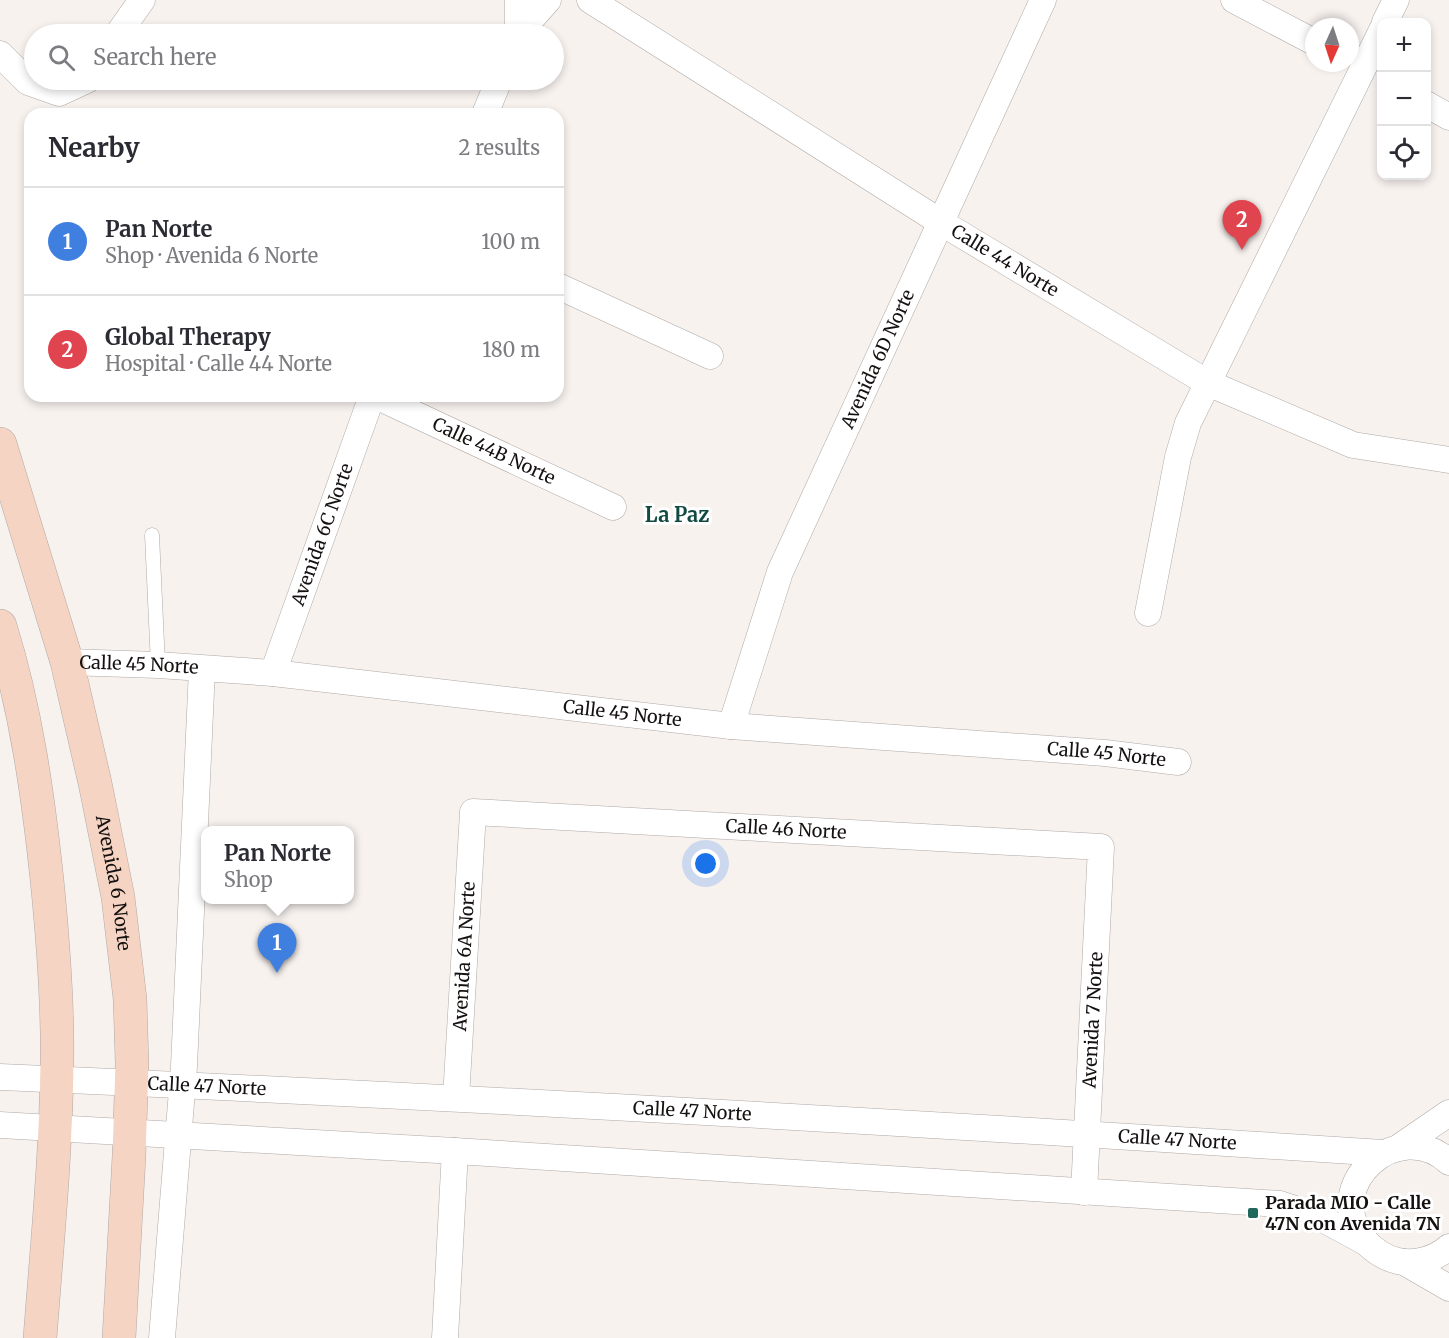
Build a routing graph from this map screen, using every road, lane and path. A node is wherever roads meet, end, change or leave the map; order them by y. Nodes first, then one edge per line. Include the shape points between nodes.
1 (142, 0) edge
2 (518, 0) edge
3 (548, 0) edge
4 (590, 0) edge
5 (1043, 0) edge
6 (1234, 0) edge
7 (1396, 0) edge
8 (1387, 18) edge
9 (125, 24) edge
10 (518, 24) edge
11 (527, 24) edge
12 (1305, 37) edge
13 (1377, 41) edge
14 (0, 54) edge
15 (1365, 69) edge
16 (24, 78) edge
17 (51, 90) edge
18 (65, 90) edge
19 (495, 90) edge
20 (1431, 107) edge
21 (487, 108) edge
22 (1449, 117) edge
23 (942, 223) junction
24 (564, 289) edge
25 (710, 356) dead end
26 (1208, 383) junction
27 (372, 402) edge
28 (387, 402) edge
29 (0, 444) edge
30 (1449, 460) edge
31 (613, 507) dead end
32 (152, 535) dead end
33 (1148, 613) dead end
34 (0, 626) edge
35 (67, 662) junction
36 (159, 665) junction
37 (202, 669) junction
38 (273, 673) junction
39 (731, 726) junction
40 (1178, 762) dead end
41 (472, 812) joint
42 (1101, 847) joint
43 (0, 1077) edge
44 (57, 1080) junction
45 (132, 1083) junction
46 (182, 1086) junction
47 (456, 1098) junction
48 (1449, 1113) edge
49 (0, 1125) edge
50 (55, 1128) junction
51 (130, 1132) junction
52 (1087, 1134) junction
53 (179, 1135) junction
54 (455, 1151) junction
55 (1390, 1151) junction
56 (1449, 1162) edge
57 (1084, 1192) junction
58 (1367, 1243) junction
59 (1449, 1247) edge
60 (1404, 1262) junction
61 (1449, 1288) edge
62 (40, 1338) edge
63 (119, 1338) edge
64 (162, 1338) edge
65 (445, 1338) edge

1 - 9 street
2 - 10 street
3 - 11 street
4 - 23 street, Calle 44 Norte
5 - 23 street, Avenida 6D Norte
6 - 12 street
7 - 8 street
13 - 15 street
14 - 16 street
15 - 26 street
17 - 18 street
19 - 21 street
20 - 22 street
23 - 26 street, Calle 44 Norte
23 - 39 street, Avenida 6D Norte via 780,572
24 - 25 street
26 - 30 street, Calle 44 Norte via 1353,445
26 - 33 street via 1188,423 1178,457
27 - 38 street, Avenida 6C Norte
28 - 31 street, Calle 44B Norte
29 - 35 main road, Avenida 6 Norte
32 - 36 lane
34 - 44 main road via 12,665 36,788 51,927
35 - 36 street, Calle 45 Norte
35 - 45 main road, Avenida 6 Norte via 118,897 130,999
36 - 37 street, Calle 45 Norte
37 - 38 street, Calle 45 Norte
37 - 46 street
38 - 39 street, Calle 45 Norte
39 - 40 street, Calle 45 Norte via 1105,753
41 - 42 street, Calle 46 Norte
41 - 47 street, Avenida 6A Norte
42 - 52 street, Avenida 7 Norte
43 - 44 street, Calle 47 Norte
44 - 45 street, Calle 47 Norte
44 - 50 main road
45 - 46 street, Calle 47 Norte
45 - 51 main road, Avenida 6 Norte
46 - 47 street, Calle 47 Norte
46 - 53 street
47 - 52 street, Calle 47 Norte
48 - 55 street
49 - 50 street
50 - 51 street
50 - 62 main road
51 - 53 street
51 - 63 main road, Avenida 6 Norte
52 - 55 street, Calle 47 Norte
52 - 57 street, Avenida 7 Norte
53 - 54 street
53 - 64 street
54 - 57 street
54 - 65 street
55 - 56 street, Calle 47 Norte via 1408,1146 1428,1149
55 - 58 street via 1366,1166 1352,1194 1353,1216
57 - 58 street via 1280,1204 1319,1217
58 - 60 street via 1384,1256
59 - 60 street via 1425,1260
60 - 61 street

